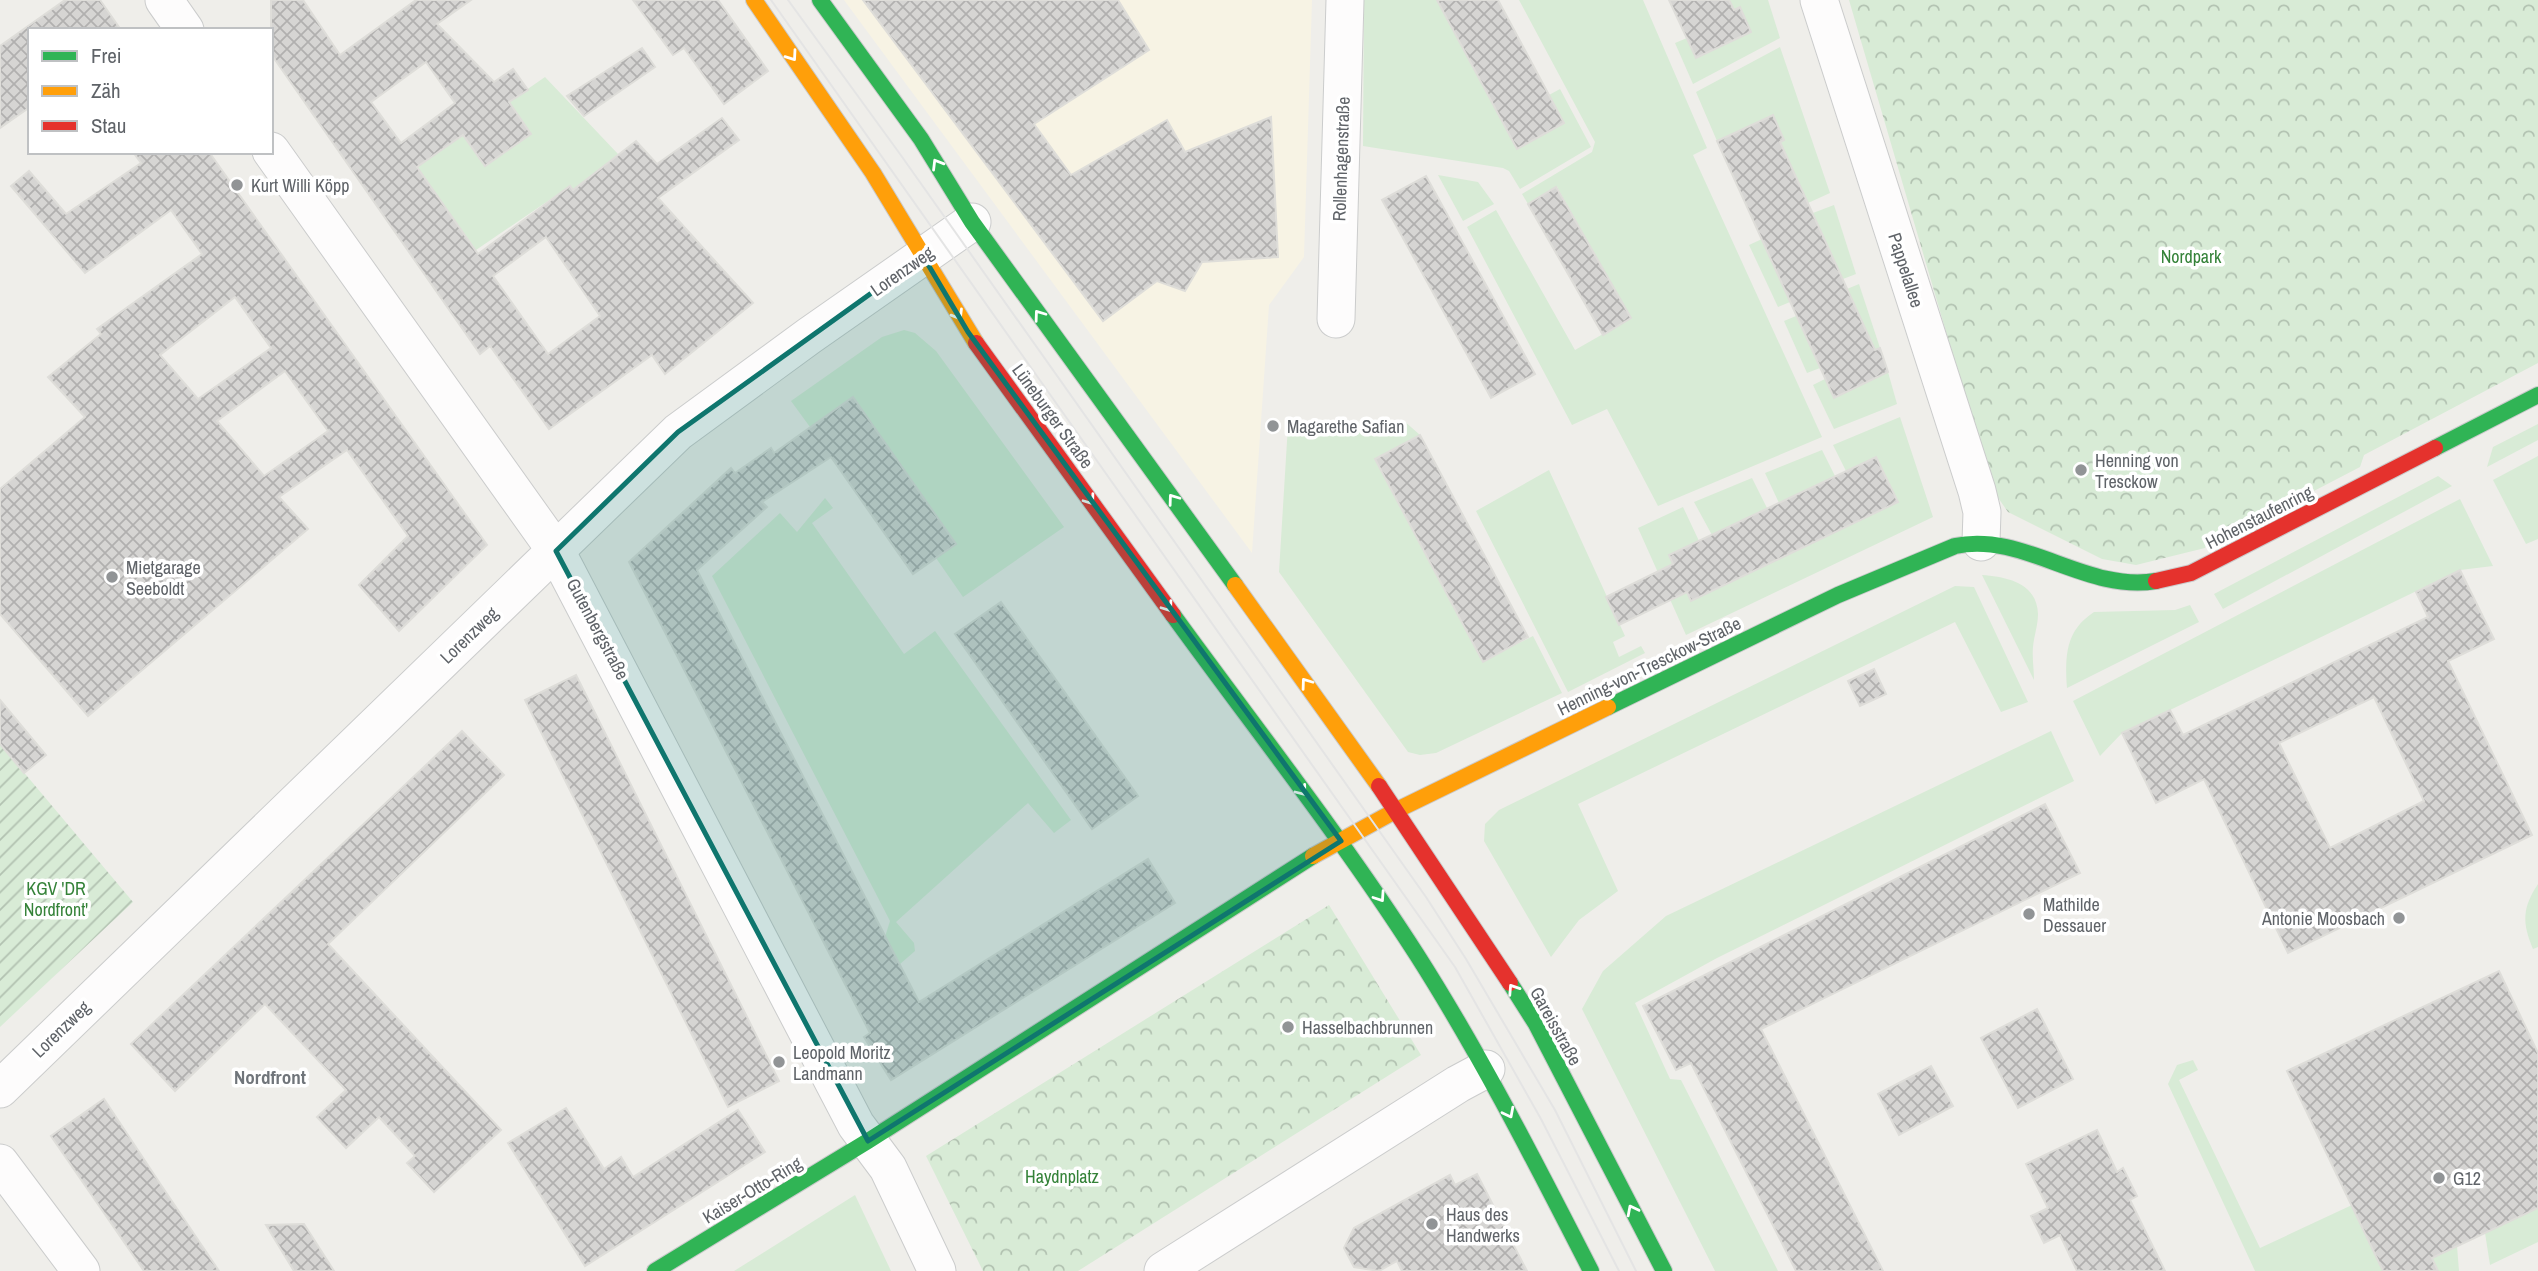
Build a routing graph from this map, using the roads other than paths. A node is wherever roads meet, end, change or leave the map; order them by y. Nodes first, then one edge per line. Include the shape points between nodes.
1 (164, 0) edge
2 (754, 0) edge
3 (820, 0) edge
4 (1345, 0) edge
5 (1819, 0) edge
6 (184, 28) edge
7 (273, 153) edge
8 (972, 222) junction
9 (923, 256) junction
10 (1336, 319) dead end
11 (2538, 394) edge
12 (1981, 542) junction
13 (556, 551) junction
14 (1395, 811) junction
15 (1341, 841) junction
16 (1486, 1069) junction
17 (0, 1089) edge
18 (869, 1141) junction
19 (0, 1163) edge
20 (81, 1271) edge
21 (655, 1271) edge
22 (937, 1271) edge
23 (1163, 1271) edge
24 (1591, 1271) edge
25 (1664, 1271) edge

1 - 6 street
2 -> 9 main road, Lüneburger Straße via 873,173
8 -> 3 main road via 921,139
4 - 10 street, Rollenhagenstraße
5 - 12 street, Pappelallee via 1977,491
7 - 13 street, Gutenbergstraße
8 - 9 street, Lorenzweg
14 -> 8 main road
9 - 13 street, Lorenzweg via 692,421
9 -> 15 main road, Lüneburger Straße via 968,332
11 - 12 main road, Hohenstaufenring via 2172,579 2147,583 2096,577
12 - 14 main road, Henning-von-Tresckow-Straße via 1955,545 1838,595
13 - 17 street, Lorenzweg
13 - 18 street, Gutenbergstraße
14 - 15 main road, Henning-von-Tresckow-Straße
25 -> 14 main road, Gareisstraße via 1536,1024
15 -> 16 main road via 1394,917
15 - 18 main road
16 - 23 street
16 -> 24 main road
18 - 21 main road, Kaiser-Otto-Ring
18 - 22 street, Gutenbergstraße via 888,1168
19 - 20 street

